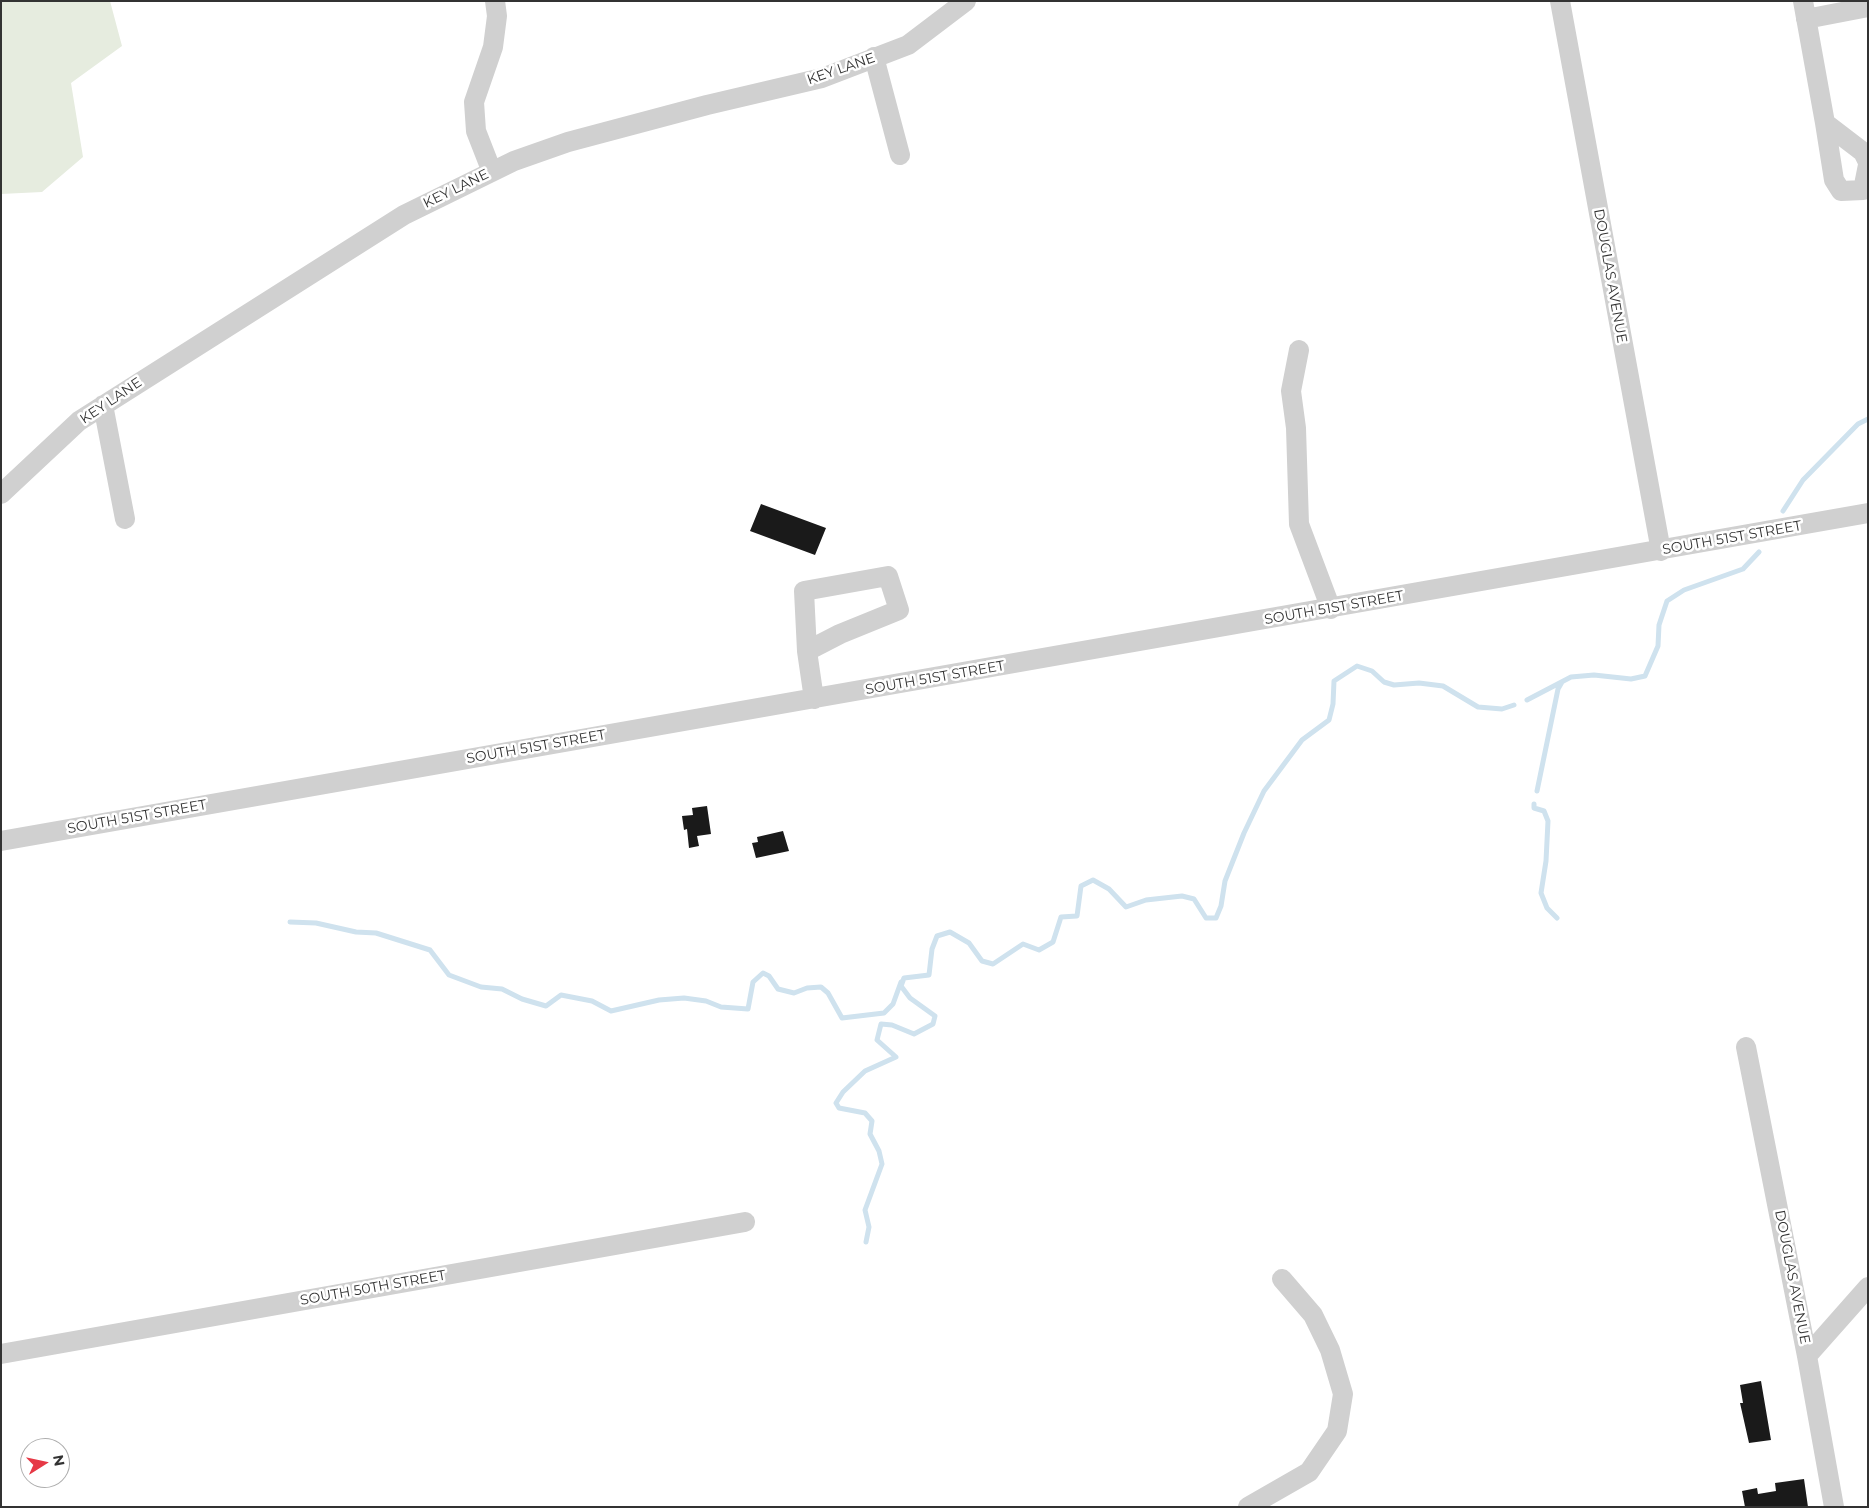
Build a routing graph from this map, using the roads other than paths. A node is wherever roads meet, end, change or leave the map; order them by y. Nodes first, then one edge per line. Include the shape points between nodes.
1 (495, 1) edge
2 (966, 1) edge
3 (1560, 1) edge
4 (1868, 7) edge
5 (1805, 10) edge
6 (874, 57) junction
7 (1826, 123) junction
8 (900, 155) dead end
9 (1868, 164) edge
10 (492, 172) junction
11 (1299, 350) dead end
12 (103, 405) junction
13 (1, 494) edge
14 (1868, 513) edge
15 (125, 519) dead end
16 (1661, 551) junction
17 (1330, 609) junction
18 (807, 651) junction
19 (814, 699) junction
20 (1, 841) edge
21 (1746, 1047) dead end
22 (745, 1222) dead end
23 (1282, 1279) dead end
24 (1868, 1287) edge
25 (1, 1354) edge
26 (1808, 1356) junction
27 (1248, 1507) edge
28 (1834, 1507) edge

1 - 10 street via 497,16 493,47 474,102 476,131
2 - 6 street, KEY LANE via 908,45
3 - 16 street, DOUGLAS AVENUE
4 - 5 street
5 - 7 street
6 - 8 street
6 - 10 street, KEY LANE via 822,78 568,142
7 - 9 street via 1864,152
7 - 9 street via 1834,180 1841,191 1863,190
10 - 12 street, KEY LANE via 404,215
11 - 17 street via 1291,391 1296,428 1299,524
12 - 13 street, KEY LANE via 79,421
12 - 15 street
14 - 16 street, SOUTH 51ST STREET
16 - 17 street, SOUTH 51ST STREET
17 - 19 street, SOUTH 51ST STREET
18 - 18 street via 804,591 888,576 899,610
18 - 19 street
19 - 20 street, SOUTH 51ST STREET
21 - 26 street, DOUGLAS AVENUE
22 - 25 street, SOUTH 50TH STREET
23 - 27 street via 1313,1315 1330,1350 1343,1394 1337,1431 1309,1472
24 - 26 street
26 - 28 street, DOUGLAS AVENUE

